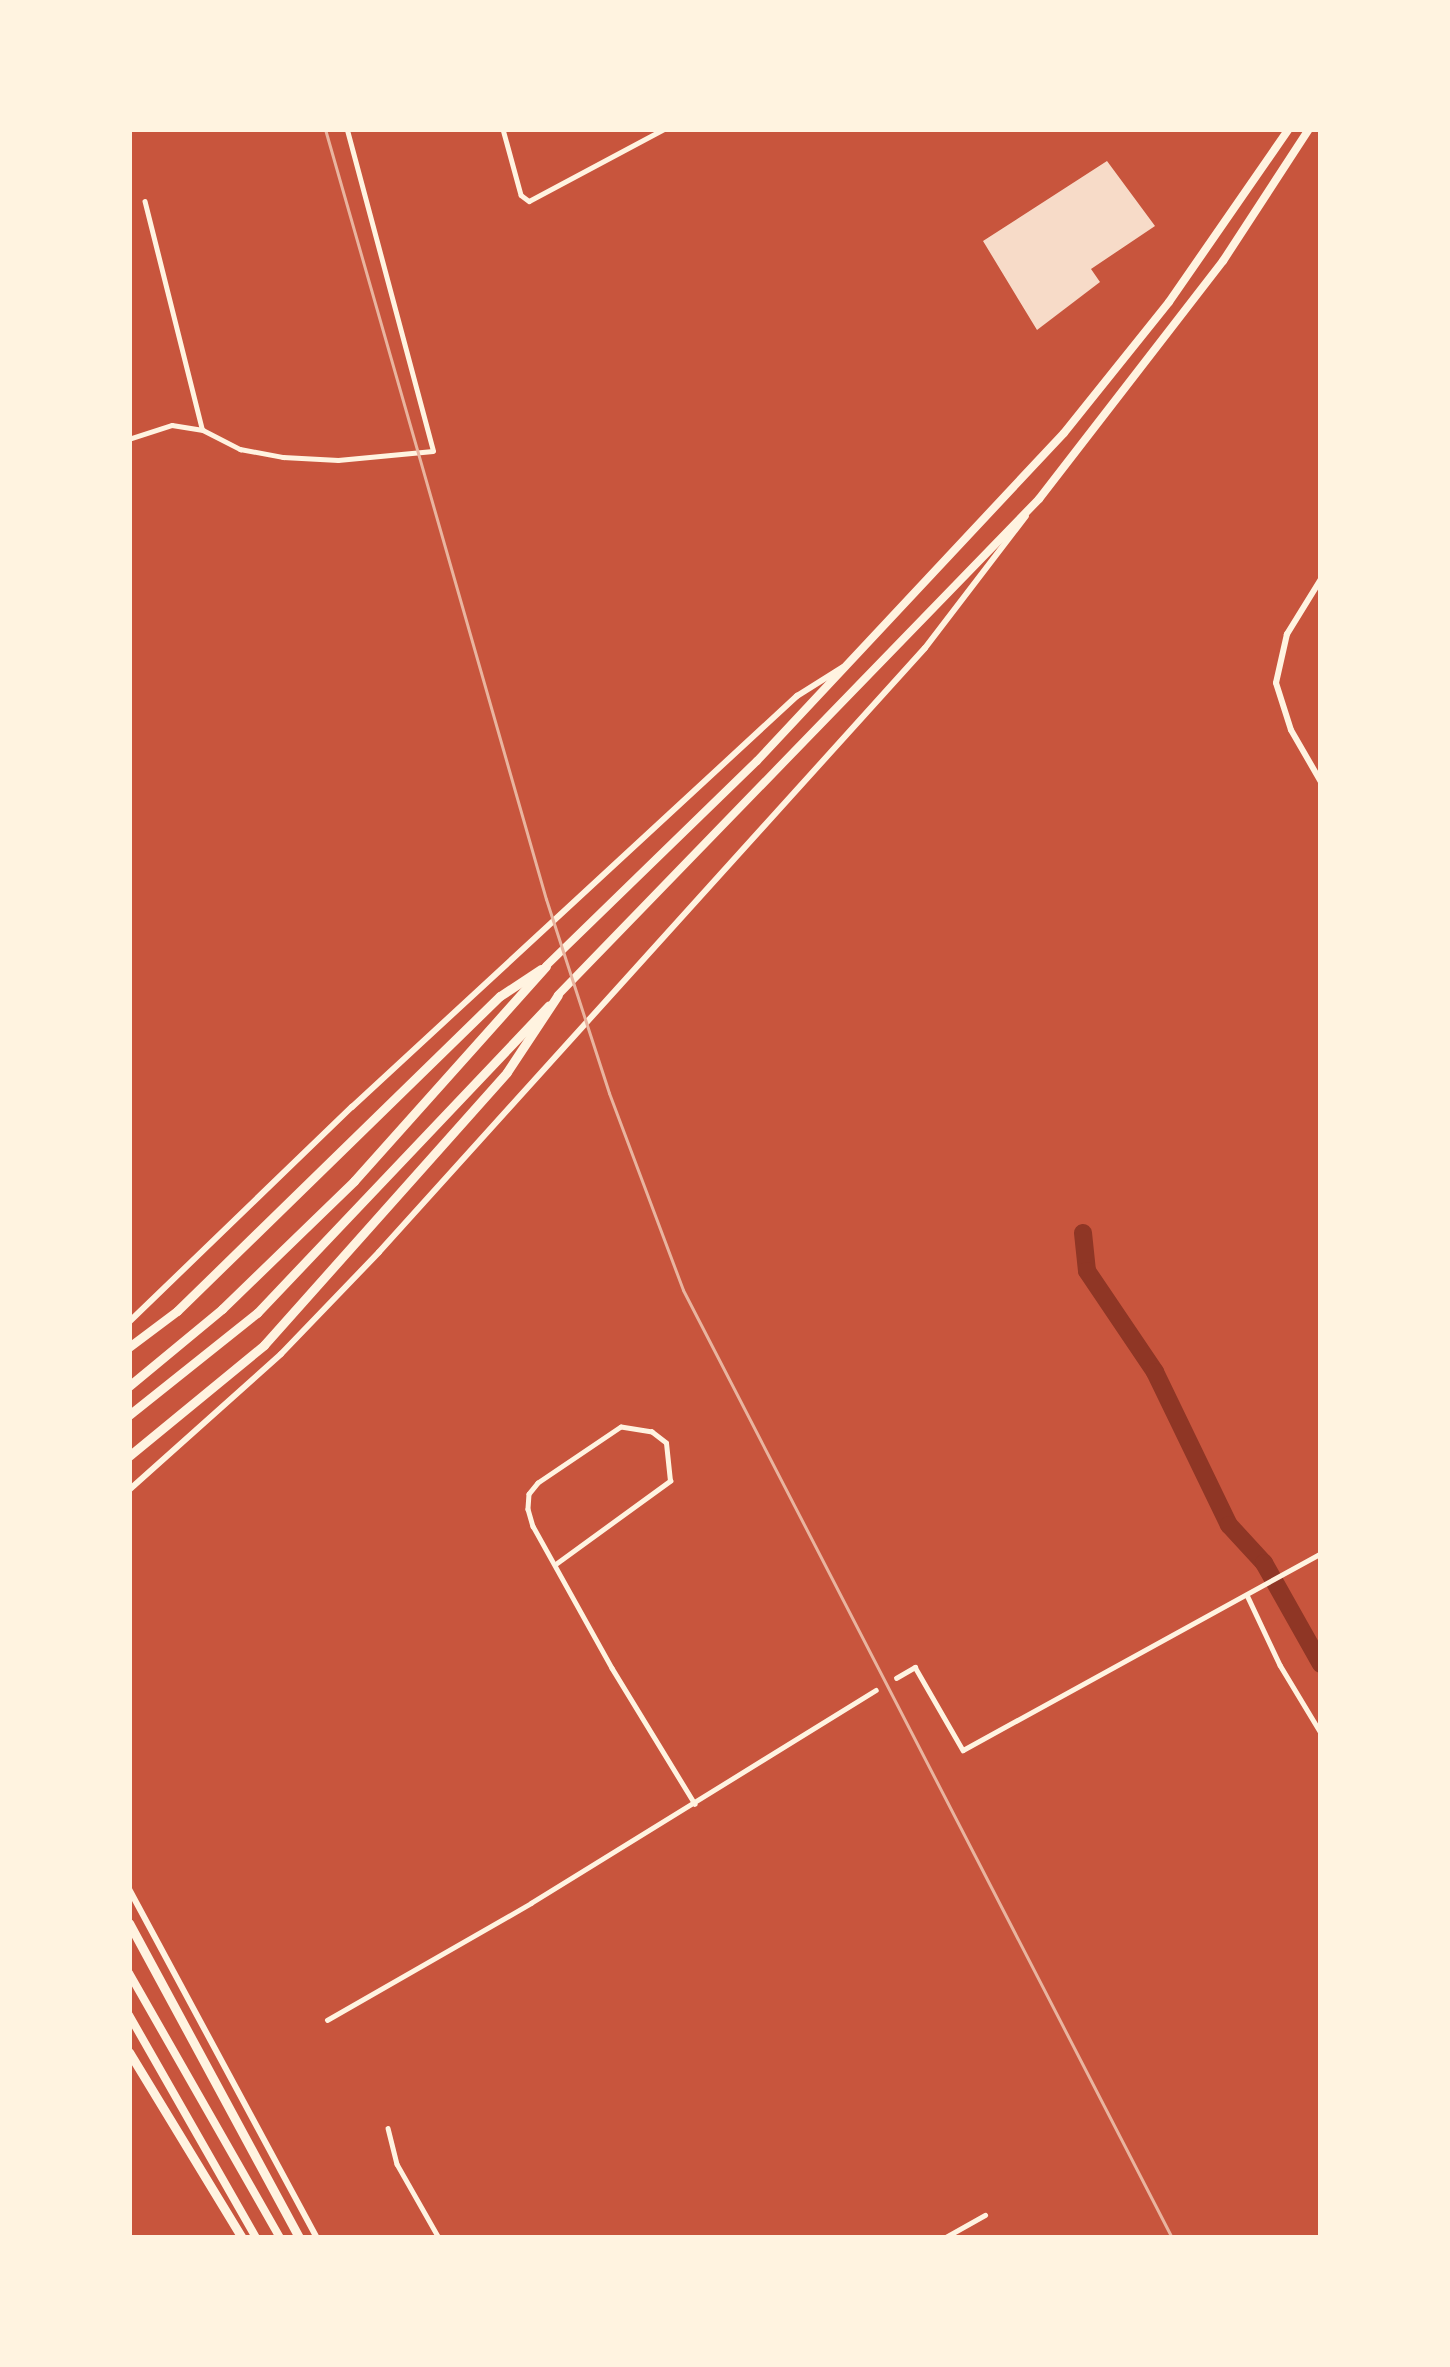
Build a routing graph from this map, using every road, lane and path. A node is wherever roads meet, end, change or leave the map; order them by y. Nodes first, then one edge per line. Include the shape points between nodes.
1 (347, 129) edge
2 (502, 129) edge
3 (664, 129) edge
4 (1289, 129) edge
5 (1309, 129) edge
6 (145, 201) dead end
7 (203, 430) junction
8 (129, 439) edge
9 (1039, 499) junction
10 (1321, 579) edge
11 (850, 662) junction
12 (1321, 782) edge
13 (546, 967) junction
14 (558, 995) junction
15 (129, 1322) edge
16 (129, 1347) edge
17 (129, 1386) edge
18 (129, 1415) edge
19 (129, 1456) edge
20 (129, 1490) edge
21 (1321, 1553) edge
22 (557, 1563) junction
23 (1248, 1597) junction
24 (896, 1678) dead end
25 (876, 1690) dead end
26 (1321, 1732) edge
27 (695, 1804) junction
28 (129, 1889) edge
29 (129, 1923) edge
30 (129, 1973) edge
31 (129, 2015) edge
32 (327, 2020) dead end
33 (129, 2052) edge
34 (388, 2128) dead end
35 (986, 2215) dead end
36 (242, 2238) edge
37 (256, 2238) edge
38 (280, 2238) edge
39 (299, 2238) edge
40 (316, 2238) edge
41 (439, 2238) edge
42 (944, 2238) edge

1 - 7 street via 433,451 283,457 240,449
2 - 3 street via 529,201
4 - 11 highway via 1169,302 1064,433
5 - 9 highway via 1223,261
6 - 7 street
7 - 8 street via 172,425
9 - 14 highway
9 - 20 street via 926,648 379,1252 281,1354
10 - 12 street via 1287,634 1276,683
11 - 13 highway
11 - 15 street via 781,711
13 - 16 highway via 500,996 178,1311
13 - 17 highway via 354,1181
14 - 18 highway via 257,1313
14 - 19 highway via 507,1072 264,1345
21 - 23 street
22 - 22 street via 533,1526 529,1494 622,1427 652,1432 666,1444 670,1481
22 - 27 street
23 - 24 street via 963,1750 915,1666
23 - 26 street
25 - 27 street
27 - 32 street
28 - 40 street
29 - 39 highway
30 - 38 highway
31 - 37 highway
33 - 36 highway
34 - 41 street via 397,2164
35 - 42 street

